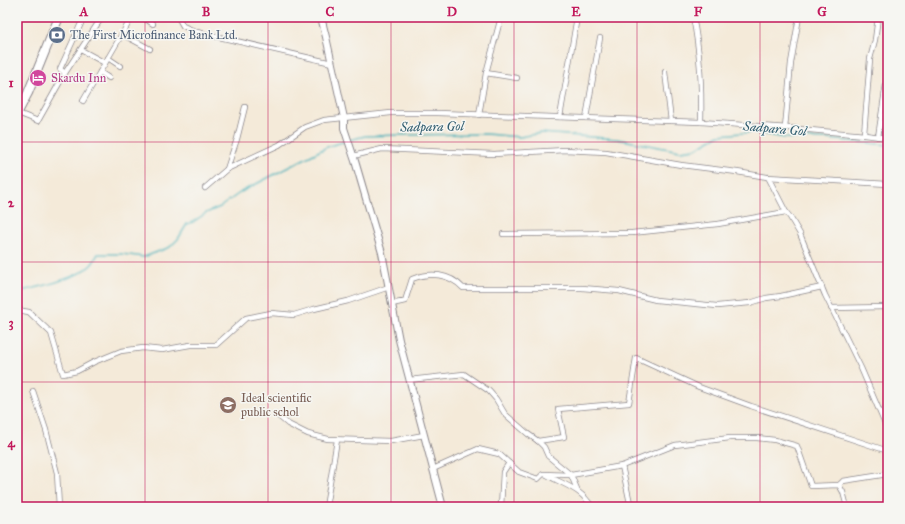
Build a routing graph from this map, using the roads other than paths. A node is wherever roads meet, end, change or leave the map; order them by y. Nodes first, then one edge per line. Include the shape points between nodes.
1 (59, 17) edge
2 (84, 17) edge
3 (102, 17) edge
4 (132, 17) edge
5 (143, 17) edge
6 (178, 17) edge
7 (320, 17) edge
8 (501, 17) edge
9 (577, 17) edge
10 (693, 17) edge
11 (799, 17) edge
12 (878, 17) edge
13 (154, 24) dead end
14 (122, 34) junction
15 (600, 38) dead end
16 (81, 50) junction
17 (150, 50) dead end
18 (108, 58) junction
19 (105, 63) junction
20 (332, 63) junction
21 (120, 66) dead end
22 (888, 71) edge
23 (100, 72) junction
24 (665, 72) dead end
25 (66, 73) junction
26 (486, 73) junction
27 (109, 78) dead end
28 (517, 78) dead end
29 (83, 101) dead end
30 (245, 107) dead end
31 (17, 113) edge
32 (479, 115) junction
33 (560, 117) junction
34 (344, 118) junction
35 (586, 118) junction
36 (670, 121) junction
37 (701, 122) junction
38 (784, 128) junction
39 (864, 134) junction
40 (878, 137) junction
41 (888, 138) edge
42 (352, 154) junction
43 (227, 168) junction
44 (768, 177) junction
45 (888, 184) edge
46 (204, 188) dead end
47 (786, 212) junction
48 (503, 234) dead end
49 (389, 287) junction
50 (822, 287) junction
51 (392, 304) junction
52 (888, 307) edge
53 (831, 308) junction
54 (17, 310) edge
55 (409, 380) junction
56 (33, 391) dead end
57 (276, 414) dead end
58 (888, 430) edge
59 (424, 435) junction
60 (336, 440) junction
61 (538, 441) junction
62 (888, 451) edge
63 (509, 464) junction
64 (622, 466) junction
65 (433, 469) junction
66 (545, 474) junction
67 (888, 474) edge
68 (571, 475) junction
69 (839, 485) junction
70 (577, 489) junction
71 (58, 507) edge
72 (326, 507) edge
73 (443, 507) edge
74 (501, 507) edge
75 (592, 507) edge
76 (634, 507) edge
77 (847, 507) edge

1 - 31 highway via 28,93
2 - 25 street via 60,68
3 - 16 street
4 - 14 street
5 - 13 street
6 - 20 street via 183,26 197,32
7 - 20 main road
8 - 26 street
9 - 33 street
10 - 37 street via 697,36
11 - 38 street
12 - 39 street via 870,60
14 - 17 street
14 - 18 street
15 - 35 street
16 - 19 street
16 - 25 street
18 - 19 street
18 - 21 street
19 - 23 street
20 - 34 main road
22 - 40 street
23 - 27 street
23 - 29 street
24 - 36 street
25 - 31 street via 38,121
26 - 28 street
26 - 32 street
30 - 43 street
32 - 33 street
32 - 34 street via 391,113
33 - 35 street
34 - 42 main road via 344,128
34 - 43 street via 324,120 306,126 279,145
35 - 36 street
36 - 37 street
37 - 38 street
38 - 39 street
39 - 40 street
40 - 41 street
42 - 44 street via 382,149 494,154 565,150 606,152
42 - 49 main road via 382,253
43 - 46 street
44 - 45 street
44 - 47 street
47 - 48 street via 718,224 632,233
47 - 50 street via 800,234
49 - 51 main road
49 - 54 street via 294,315 271,313 246,318 216,345 121,351 77,371 63,374 51,333 29,312
50 - 51 street via 750,303 717,306 656,300 619,291 582,288 464,288 457,281 434,274 412,278 405,301
50 - 53 street
51 - 55 main road
52 - 53 street
53 - 58 street
55 - 59 main road
55 - 61 street via 464,374 489,391 505,414
56 - 71 street via 57,473
57 - 60 street via 288,424 308,434
59 - 60 street via 391,441
59 - 65 main road
60 - 72 street
61 - 62 street via 564,437 558,409 629,403 636,358 751,406
61 - 68 street via 548,456
63 - 65 street via 499,454 478,449
63 - 66 street via 519,472 538,479
63 - 74 street via 503,472
64 - 68 street
64 - 69 street via 675,445 730,438 757,438 796,446 811,486
64 - 76 street via 630,503
65 - 73 main road
66 - 68 street
66 - 70 street
67 - 69 street via 843,481
68 - 70 street
69 - 77 street
70 - 75 street

